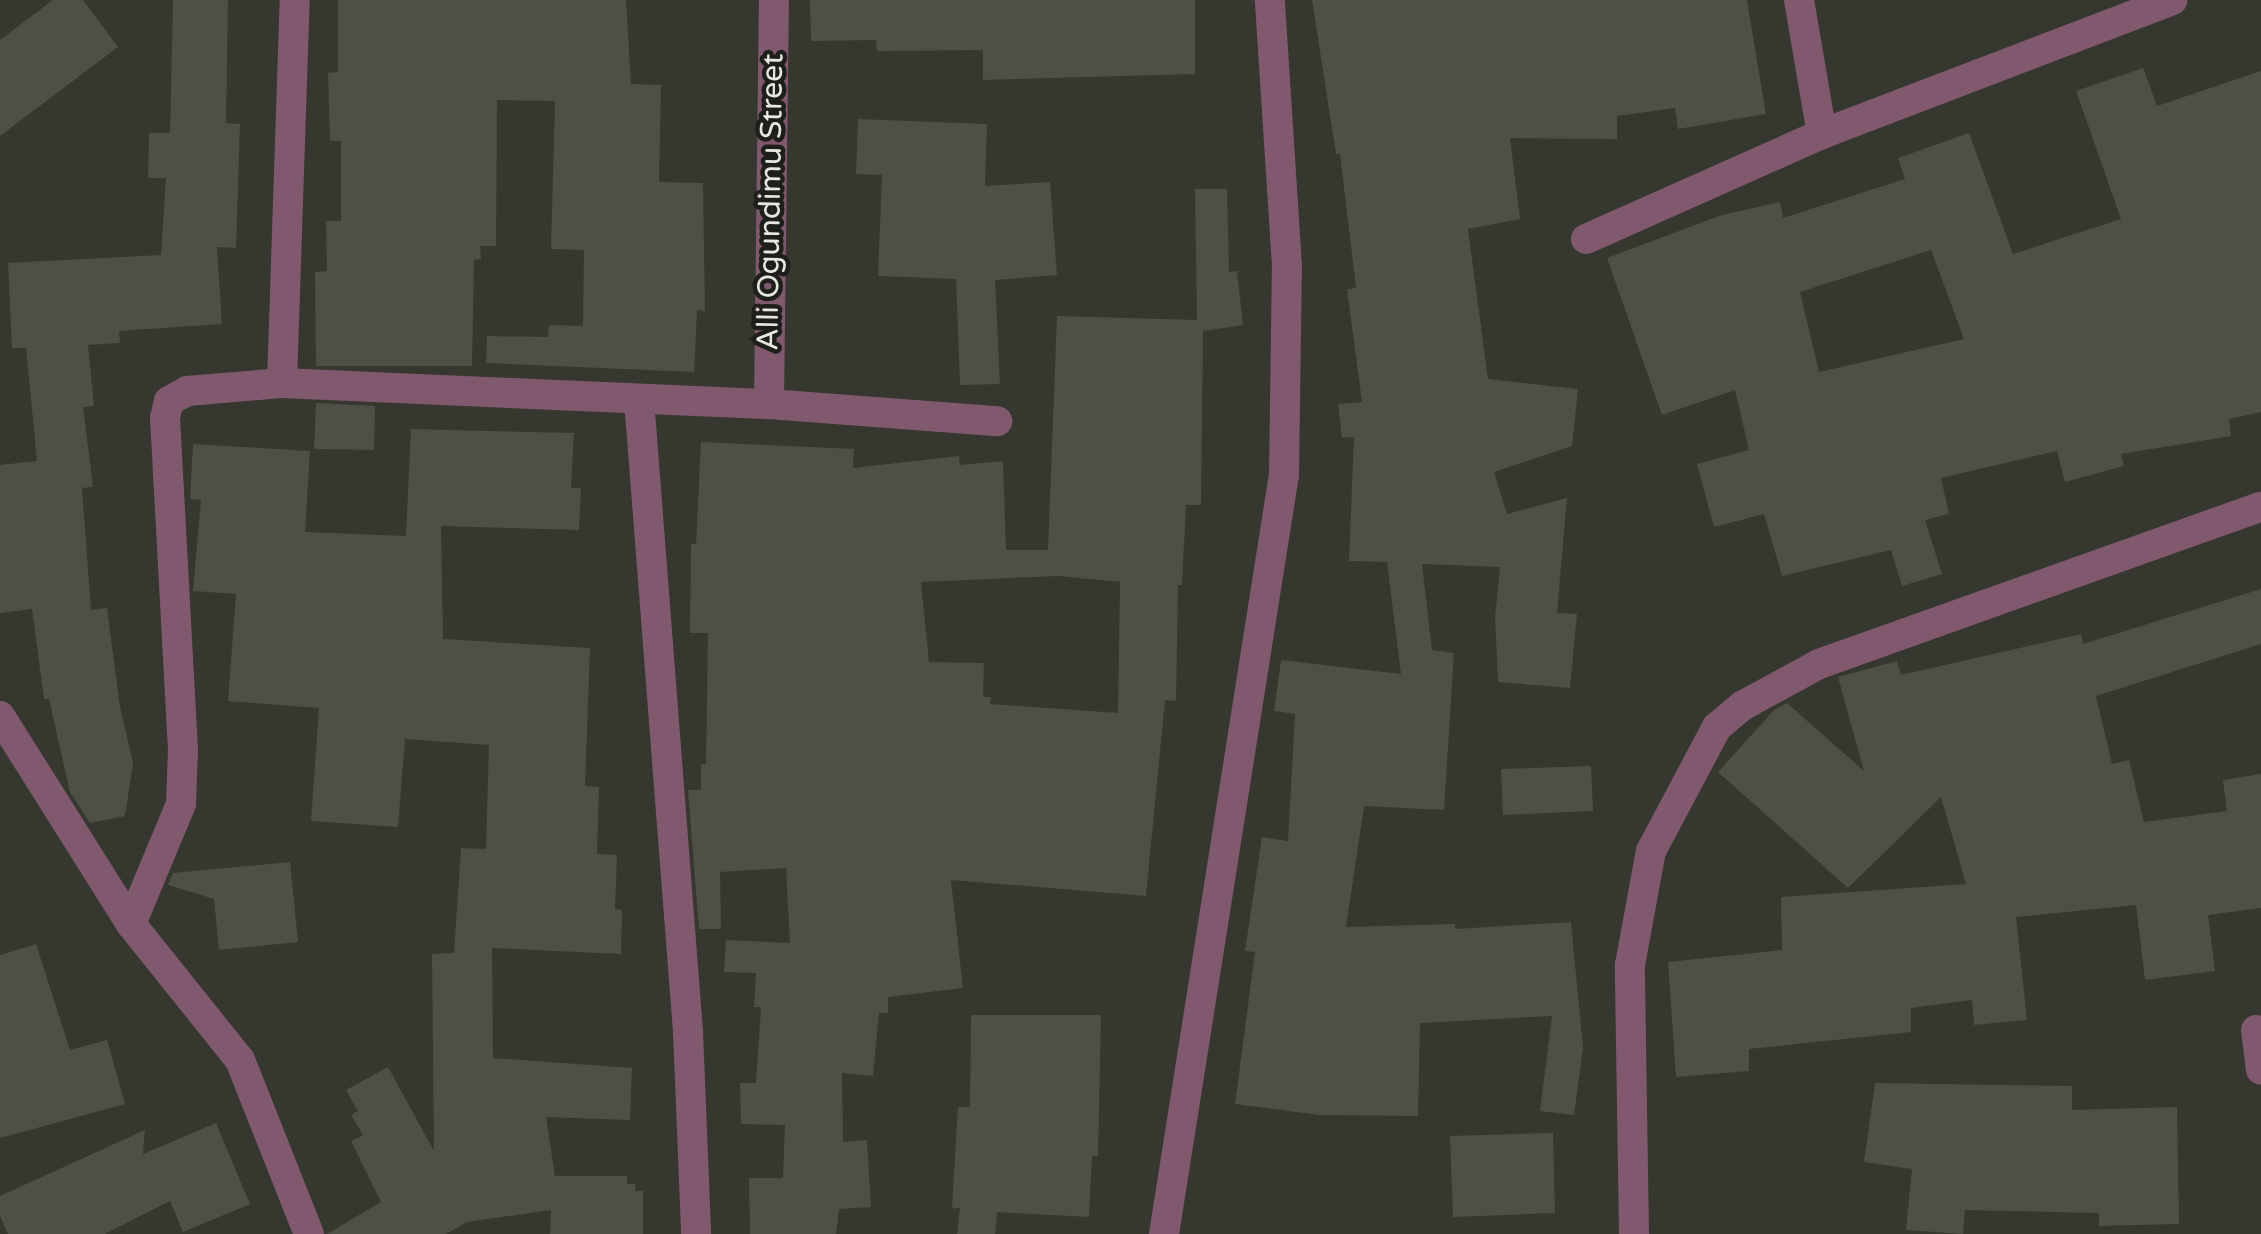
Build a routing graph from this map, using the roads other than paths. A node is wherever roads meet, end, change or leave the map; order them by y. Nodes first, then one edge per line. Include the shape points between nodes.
1 (295, 0) edge
2 (774, 0) edge
3 (1270, 0) edge
4 (1799, 0) edge
5 (2172, 0) edge
6 (1822, 134) junction
7 (1586, 239) dead end
8 (282, 384) junction
9 (639, 399) junction
10 (768, 404) junction
11 (997, 421) dead end
12 (2261, 507) edge
13 (0, 716) edge
14 (131, 924) junction
15 (2256, 1030) dead end
16 (2261, 1070) edge
17 (300, 1231) edge
18 (696, 1234) edge
19 (1164, 1234) edge
20 (1634, 1234) edge

1 - 8 street
2 - 10 street, Alli Ogundimu Street
3 - 19 street via 1287,266 1284,475
4 - 6 street
5 - 6 street
6 - 7 street
8 - 9 street
8 - 14 street via 187,391 169,401 180,804
9 - 10 street
9 - 18 street via 688,1031
10 - 11 street
12 - 20 street via 1819,664 1717,726 1650,851 1630,965
13 - 14 street
14 - 17 street via 240,1060
15 - 16 street

